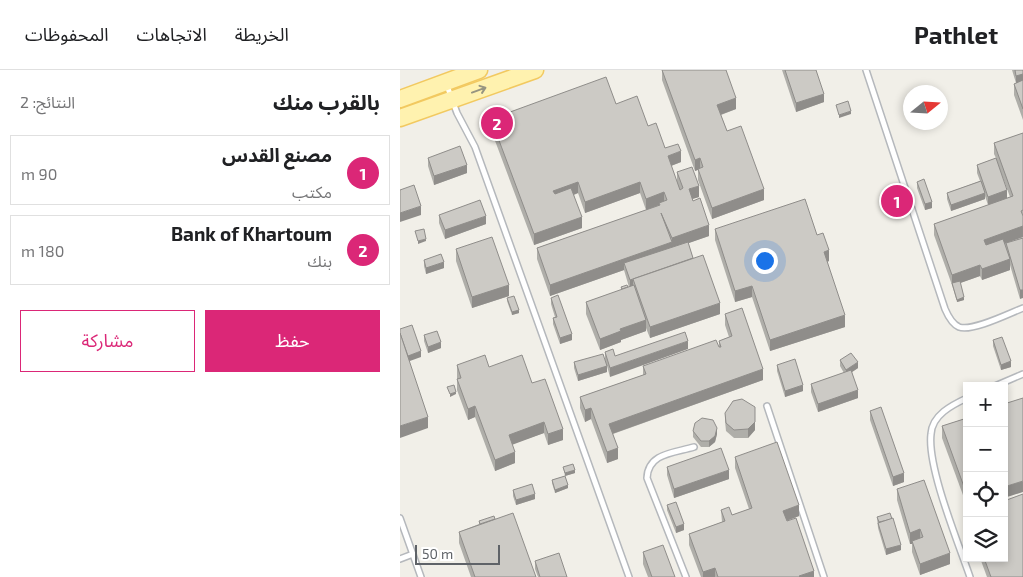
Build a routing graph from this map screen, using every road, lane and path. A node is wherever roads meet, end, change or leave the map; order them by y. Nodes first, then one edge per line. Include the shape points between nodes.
1 (479, 70) edge
2 (535, 70) edge
3 (866, 70) edge
4 (446, 82) junction
5 (400, 98) edge
6 (453, 100) junction
7 (400, 118) edge
8 (1023, 308) edge
9 (1023, 374) edge
10 (1004, 382) edge
11 (963, 400) edge
12 (767, 406) dead end
13 (694, 447) dead end
14 (400, 518) edge
15 (413, 554) junction
16 (400, 559) edge
17 (421, 577) edge
18 (629, 577) edge
19 (686, 577) edge
20 (824, 577) edge
21 (970, 577) edge

1 - 4 main road
6 -> 2 main road
3 - 8 lane via 951,322 960,328 973,327
4 - 5 main road
4 - 6 lane
6 - 7 main road
6 - 18 lane via 475,147
9 - 10 lane
11 - 21 lane via 937,417 930,433 932,461
12 - 20 lane
13 - 19 lane via 655,458 648,466 647,478
14 - 15 lane
15 - 16 lane
15 - 17 lane

